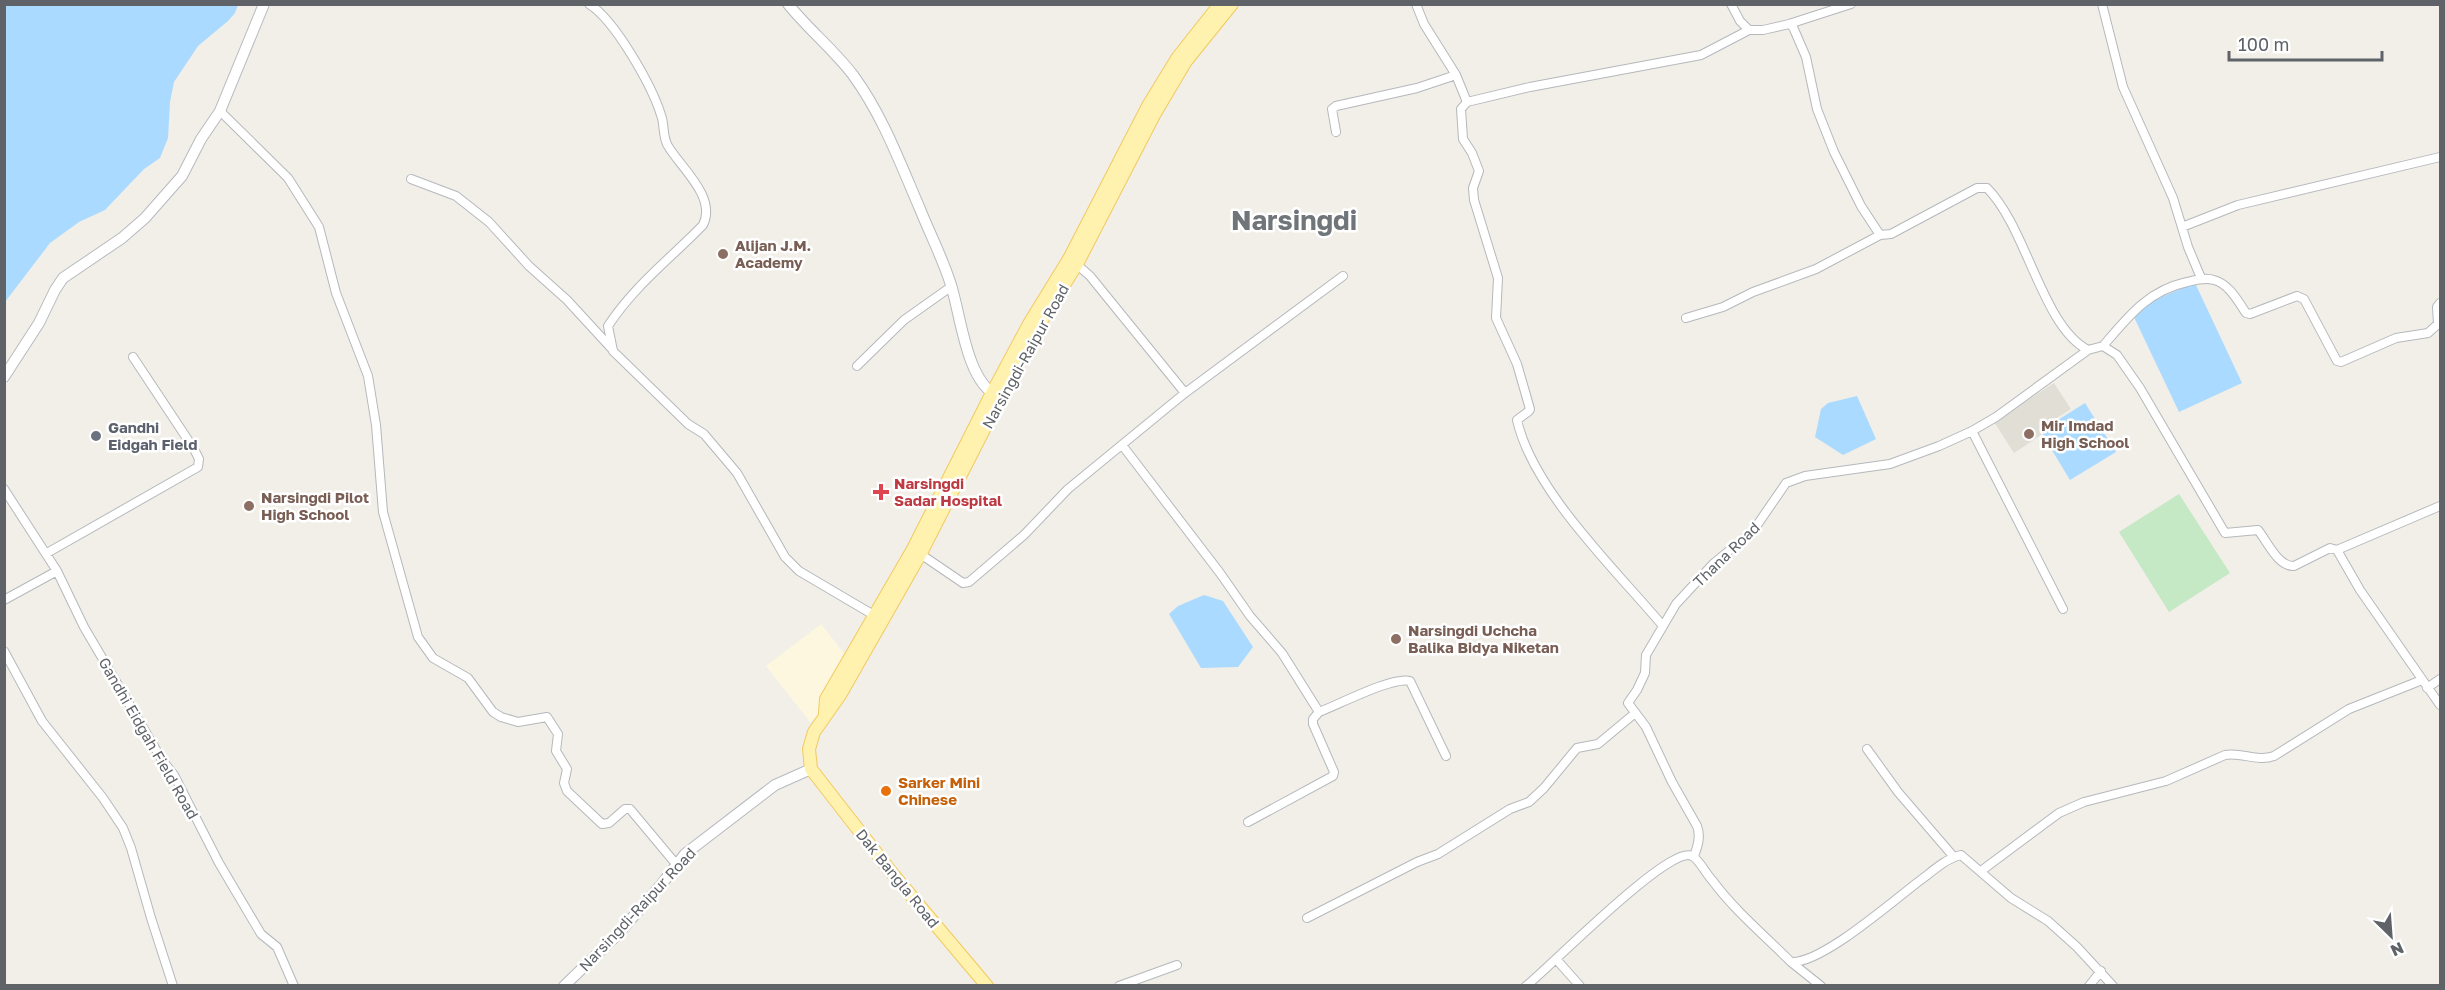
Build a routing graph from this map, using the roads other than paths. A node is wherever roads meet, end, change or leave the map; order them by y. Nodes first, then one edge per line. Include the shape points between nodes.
1 (264, 4) edge
2 (589, 4) edge
3 (788, 4) edge
4 (1220, 4) edge
5 (1232, 4) edge
6 (1416, 4) edge
7 (1731, 4) edge
8 (1851, 4) edge
9 (2102, 4) edge
10 (1789, 24) junction
11 (1749, 30) junction
12 (1456, 75) junction
13 (1467, 102) junction
14 (220, 111) junction
15 (1336, 132) dead end
16 (2440, 157) edge
17 (411, 178) dead end
18 (2182, 227) junction
19 (1880, 235) junction
20 (1073, 261) junction
21 (1343, 276) dead end
22 (2201, 278) junction
23 (952, 286) junction
24 (2440, 303) edge
25 (1686, 318) dead end
26 (2103, 346) junction
27 (2088, 350) junction
28 (613, 351) junction
29 (133, 357) dead end
30 (857, 366) dead end
31 (4, 377) edge
32 (1185, 393) junction
33 (996, 395) junction
34 (1972, 431) junction
35 (1122, 445) junction
36 (4, 489) edge
37 (2440, 506) edge
38 (2337, 550) junction
39 (917, 551) junction
40 (47, 554) junction
41 (57, 571) junction
42 (4, 600) edge
43 (2063, 609) dead end
44 (879, 618) junction
45 (1663, 626) junction
46 (4, 651) edge
47 (2440, 679) edge
48 (2425, 684) junction
49 (2440, 705) edge
50 (1319, 712) junction
51 (1634, 714) junction
52 (1867, 749) dead end
53 (1446, 756) dead end
54 (811, 769) junction
55 (1248, 822) dead end
56 (1694, 856) junction
57 (1953, 856) junction
58 (676, 864) junction
59 (1981, 871) junction
60 (1307, 918) dead end
61 (1556, 959) junction
62 (1791, 962) junction
63 (1177, 965) dead end
64 (2101, 971) junction
65 (986, 985) edge
66 (173, 986) edge
67 (294, 986) edge
68 (564, 986) edge
69 (1119, 986) edge
70 (1526, 986) edge
71 (1580, 986) edge
72 (1821, 986) edge
73 (2090, 986) edge
74 (2113, 986) edge

1 - 14 street
2 - 28 street via 610,23 627,49 656,101 667,144 702,195 707,210 703,225 629,296 608,326
3 - 23 street via 852,74 876,111
4 - 20 main road, Narsingdi-Raipur Road via 1167,73
5 - 20 main road, Narsingdi-Raipur Road via 1186,61
6 - 12 street
7 - 11 street
8 - 10 street
9 - 18 street via 2124,87
10 - 11 street
10 - 19 street via 1806,57 1817,109 1834,152
11 - 13 street via 1701,55
12 - 13 street
12 - 15 street via 1336,106 1331,115
13 - 45 street via 1461,109 1463,139 1479,171 1473,188 1474,200 1498,278 1496,318 1517,364 1530,408 1516,420 1520,434 1555,499
14 - 31 street via 182,176 145,218 63,278
14 - 58 street via 288,178 319,227 336,293 368,376 383,513 418,637 426,651 440,664 468,678 501,717 518,722 547,717 558,734 556,751 567,769 567,791 602,824 630,809
16 - 18 street via 2238,205
17 - 28 street via 456,196 489,222
18 - 22 street
19 - 25 street via 1816,269
19 - 27 street via 1891,234 1977,188 1987,188 2008,215 2056,314 2076,342
20 - 32 street via 1090,276
20 - 33 main road, Narsingdi-Raipur Road
21 - 32 street
22 - 24 street via 2215,280 2231,291 2250,314 2297,296 2304,299 2341,362 2396,338 2435,329
22 - 26 street via 2159,291 2141,303
23 - 30 street via 904,321
23 - 33 street via 972,361 982,383
26 - 27 street
26 - 38 street via 2117,355 2140,388 2225,533 2258,530 2288,567 2330,548
27 - 34 street, Thana Road
28 - 44 street via 679,416 704,434 737,473 785,557 799,570
29 - 40 street via 194,450 198,467
32 - 35 street
33 - 39 main road, Narsingdi-Raipur Road
34 - 43 street
34 - 45 street, Thana Road via 1890,464 1805,476 1786,483 1753,531 1714,563 1676,604
35 - 39 street via 1068,489 1024,535 969,582 963,583
35 - 50 street via 1282,653
36 - 40 street, Gandhi Eidgah Field Road
37 - 38 street
38 - 48 street
39 - 44 main road, Narsingdi-Raipur Road
40 - 41 street, Gandhi Eidgah Field Road
41 - 42 street
41 - 67 street, Gandhi Eidgah Field Road via 84,627 174,775 256,927 277,947
44 - 54 main road, Narsingdi-Raipur Road via 835,704 814,732 809,749
45 - 51 street, Thana Road via 1647,655 1640,684 1628,703
46 - 66 street via 42,721 123,828
47 - 48 street
48 - 49 street
48 - 59 street via 2349,709 2274,756 2262,759 2235,753 2225,755 2150,787 2084,802 2059,813
50 - 53 street via 1386,684 1410,681
50 - 55 street via 1313,724 1333,776
51 - 56 street via 1646,727 1697,826
51 - 60 street via 1598,744 1577,748 1529,802 1510,809 1438,854
52 - 57 street
54 - 58 street, Narsingdi-Raipur Road via 775,785
54 - 65 main road, Dak Bangla Road
56 - 61 street via 1688,854 1670,861 1628,893
56 - 62 street via 1737,909
57 - 59 street via 1961,855
57 - 62 street via 1838,943 1806,960
58 - 68 street, Narsingdi-Raipur Road via 617,935
59 - 64 street via 2011,898 2048,921
61 - 70 street
61 - 71 street
62 - 72 street
63 - 69 street
64 - 73 street
64 - 74 street

